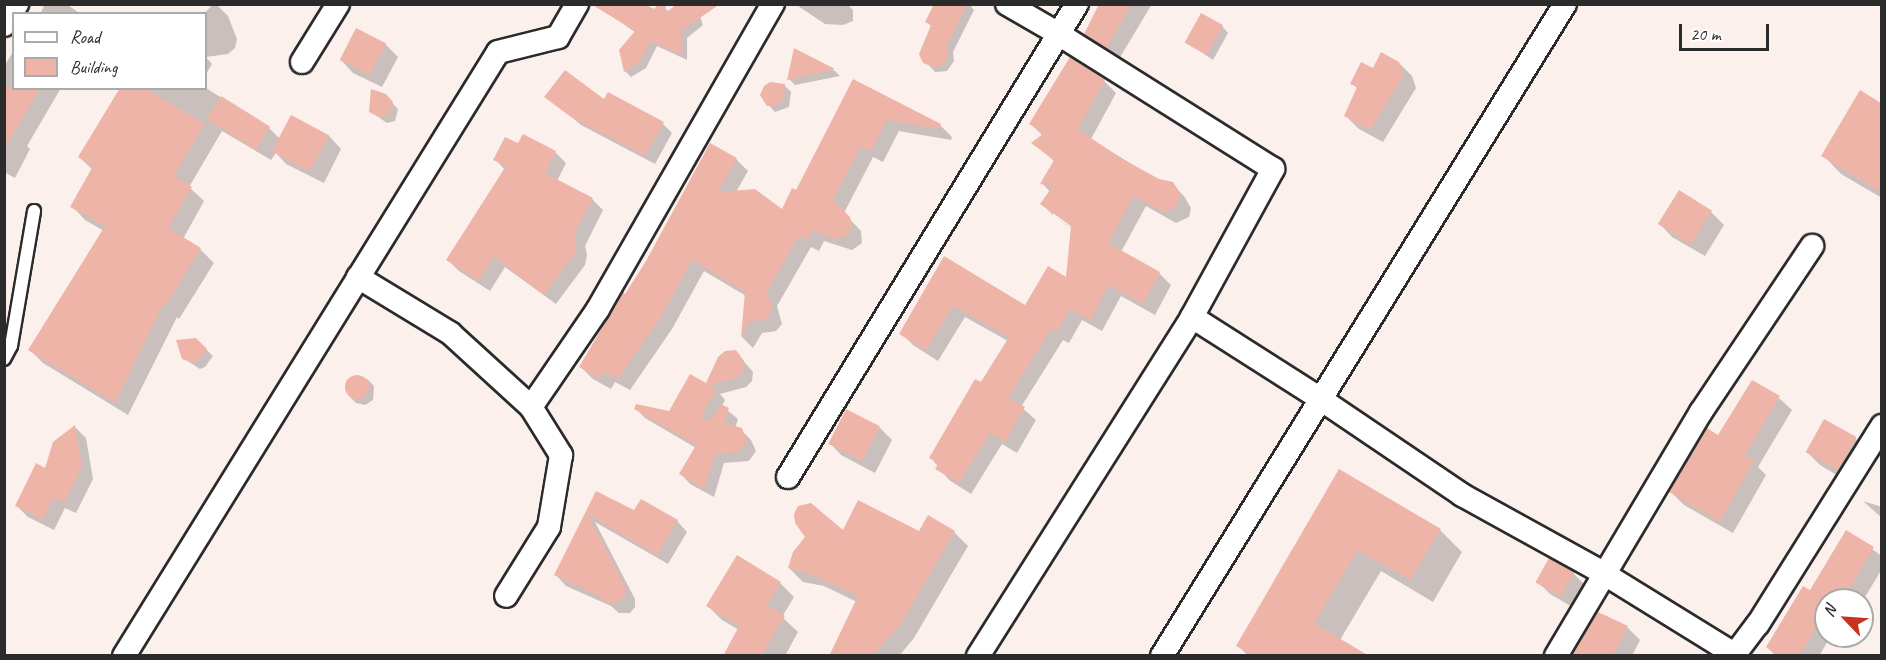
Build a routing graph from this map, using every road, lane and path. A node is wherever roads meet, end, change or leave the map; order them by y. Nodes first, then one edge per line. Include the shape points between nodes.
1 (17, 4) edge
2 (338, 4) edge
3 (577, 4) edge
4 (773, 4) edge
5 (1007, 4) edge
6 (1077, 4) edge
7 (1565, 4) edge
8 (4, 24) edge
9 (1059, 33) junction
10 (302, 62) dead end
11 (34, 211) dead end
12 (1812, 246) dead end
13 (358, 277) junction
14 (1192, 318) junction
15 (4, 359) edge
16 (1319, 398) junction
17 (531, 407) junction
18 (1881, 426) edge
19 (788, 477) dead end
20 (1605, 575) junction
21 (506, 596) dead end
22 (1736, 655) edge
23 (124, 656) edge
24 (978, 656) edge
25 (1161, 656) edge
26 (1557, 656) edge

1 - 8 street
2 - 10 street
3 - 13 street via 558,37 498,52
4 - 17 street via 597,309
5 - 9 street
6 - 9 street
7 - 16 street
9 - 14 street via 1273,169
9 - 19 street
11 - 15 lane via 11,346
12 - 20 street via 1701,412
13 - 17 street via 450,333
13 - 23 street
14 - 16 street
14 - 24 street
16 - 20 street via 1462,495
16 - 25 street
17 - 21 street via 561,455 549,527
18 - 22 street
20 - 22 street
20 - 26 street

